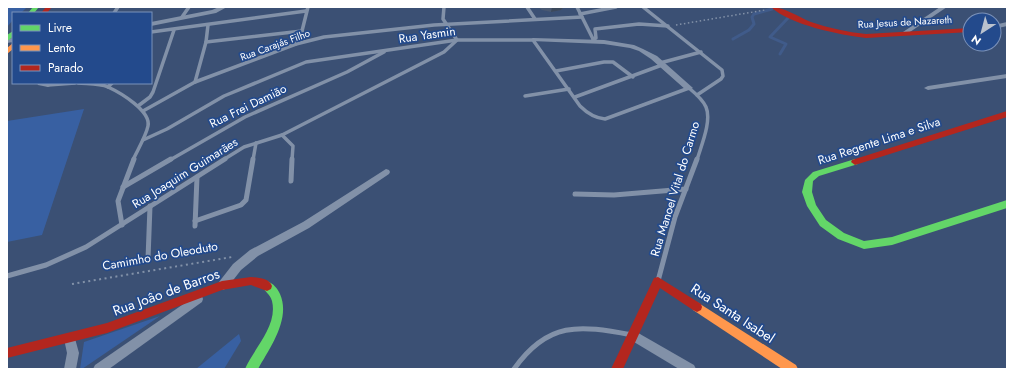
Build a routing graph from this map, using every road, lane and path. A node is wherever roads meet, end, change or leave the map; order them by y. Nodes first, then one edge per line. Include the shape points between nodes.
1 (189, 7) edge
2 (224, 7) edge
3 (444, 7) edge
4 (527, 7) edge
5 (577, 7) edge
6 (616, 7) edge
7 (643, 7) edge
8 (775, 7) edge
9 (944, 7) edge
10 (307, 9) edge
11 (581, 15) junction
12 (182, 17) junction
13 (536, 19) junction
14 (152, 24) edge
15 (208, 24) junction
16 (446, 24) junction
17 (668, 26) junction
18 (174, 30) junction
19 (962, 30) edge
20 (152, 32) edge
21 (302, 32) junction
22 (905, 33) junction
23 (457, 40) junction
24 (533, 40) junction
25 (594, 41) junction
26 (206, 42) junction
27 (296, 44) junction
28 (386, 51) junction
29 (702, 52) junction
30 (661, 64) junction
31 (556, 71) junction
32 (1007, 76) edge
33 (633, 77) junction
34 (195, 82) junction
35 (97, 84) edge
36 (111, 84) edge
37 (108, 87) junction
38 (689, 88) junction
39 (928, 88) dead end
40 (569, 89) junction
41 (697, 95) junction
42 (525, 96) dead end
43 (575, 97) junction
44 (138, 106) junction
45 (143, 111) junction
46 (1007, 114) edge
47 (282, 135) junction
48 (143, 140) junction
49 (256, 143) junction
50 (386, 172) dead end
51 (197, 177) junction
52 (291, 181) dead end
53 (123, 187) junction
54 (686, 189) junction
55 (575, 194) dead end
56 (1007, 204) edge
57 (150, 206) junction
58 (122, 225) junction
59 (254, 253) junction
60 (148, 259) dead end
61 (7, 276) edge
62 (658, 281) junction
63 (72, 284) dead end
64 (223, 285) junction
65 (195, 299) junction
66 (633, 336) junction
67 (70, 339) junction
68 (7, 353) edge
69 (70, 369) edge
70 (99, 369) edge
71 (251, 369) edge
72 (514, 369) edge
73 (617, 369) edge
74 (690, 369) edge
75 (792, 369) edge

1 - 12 lane
2 - 12 street via 214,12
3 - 16 lane via 443,19
4 - 13 lane
5 - 11 lane
6 - 11 lane, Rua Carajás Filho
7 - 17 lane
8 - 17 path
8 - 22 street, Rua Jesus de Nazareth via 820,27 850,35
9 - 22 street
10 - 15 lane
10 - 21 lane
11 - 13 lane, Rua Carajás Filho
11 - 25 lane
12 - 14 street
13 - 16 lane, Rua Carajás Filho
15 - 18 lane
15 - 26 lane
16 - 23 lane
16 - 27 lane, Rua Carajás Filho via 324,37
17 - 25 lane via 639,24 595,29
17 - 29 lane
18 - 20 lane
18 - 44 lane via 153,92
19 - 22 street, Rua Jesus de Nazareth
21 - 26 lane
21 - 27 lane
23 - 24 lane, Rua Yasmin
23 - 28 lane, Rua Yasmin
23 - 47 lane, Rua Joaquim Guimarães via 434,58
24 - 25 street, Rua Manoel Vital do Carmo
24 - 31 lane
25 - 30 street, Rua Manoel Vital do Carmo via 632,47
26 - 34 lane
27 - 34 lane, Rua Carajás Filho
28 - 48 lane, Rua Yasmin via 326,58 293,67 224,96
28 - 53 lane, Rua Frei Damião via 347,72 245,116
29 - 30 lane
29 - 41 lane via 724,73 721,79
30 - 33 lane
30 - 38 street, Rua Manoel Vital do Carmo
31 - 33 lane via 613,62
31 - 40 lane
32 - 39 street
33 - 43 lane
34 - 45 lane, Rua Carajás Filho
35 - 37 lane
36 - 37 lane
37 - 44 lane
38 - 41 lane, Rua Manoel Vital do Carmo
38 - 43 lane via 605,119 595,118 589,114 577,103
40 - 42 lane
40 - 43 lane
41 - 54 lane, Rua Manoel Vital do Carmo via 706,107 708,120
44 - 45 lane
45 - 48 lane via 148,126
46 - 56 street, Rua Regente Lima e Silva via 816,174 810,180 807,192 823,223 841,236 864,245 892,241
47 - 49 lane, Rua Joaquim Guimarães
47 - 52 lane via 293,146
48 - 53 lane
49 - 51 lane, Rua Joaquim Guimarães via 244,147
49 - 51 lane via 246,200 241,205 195,223
50 - 59 street via 306,225
51 - 57 lane, Rua Joaquim Guimarães
53 - 58 lane via 118,201
54 - 55 lane via 614,195
54 - 62 lane, Rua Manoel Vital do Carmo via 675,217
57 - 58 lane, Rua Joaquim Guimarães
57 - 60 lane
58 - 61 lane, Rua Joaquim Guimarães via 65,257
59 - 63 path, Camimho do Oleoduto
59 - 64 street via 237,267
62 - 66 street
62 - 75 street, Rua Santa Isabel
64 - 65 street, Rua Joâo de Barros
64 - 71 street, Rua Joâo de Barros via 253,281 266,285 278,300 279,310 275,325
65 - 67 street, Rua Joâo de Barros
65 - 70 street
66 - 72 lane via 593,329 560,330 531,346
66 - 73 street
66 - 74 street
67 - 68 street, Rua Joâo de Barros
67 - 69 street via 73,353

